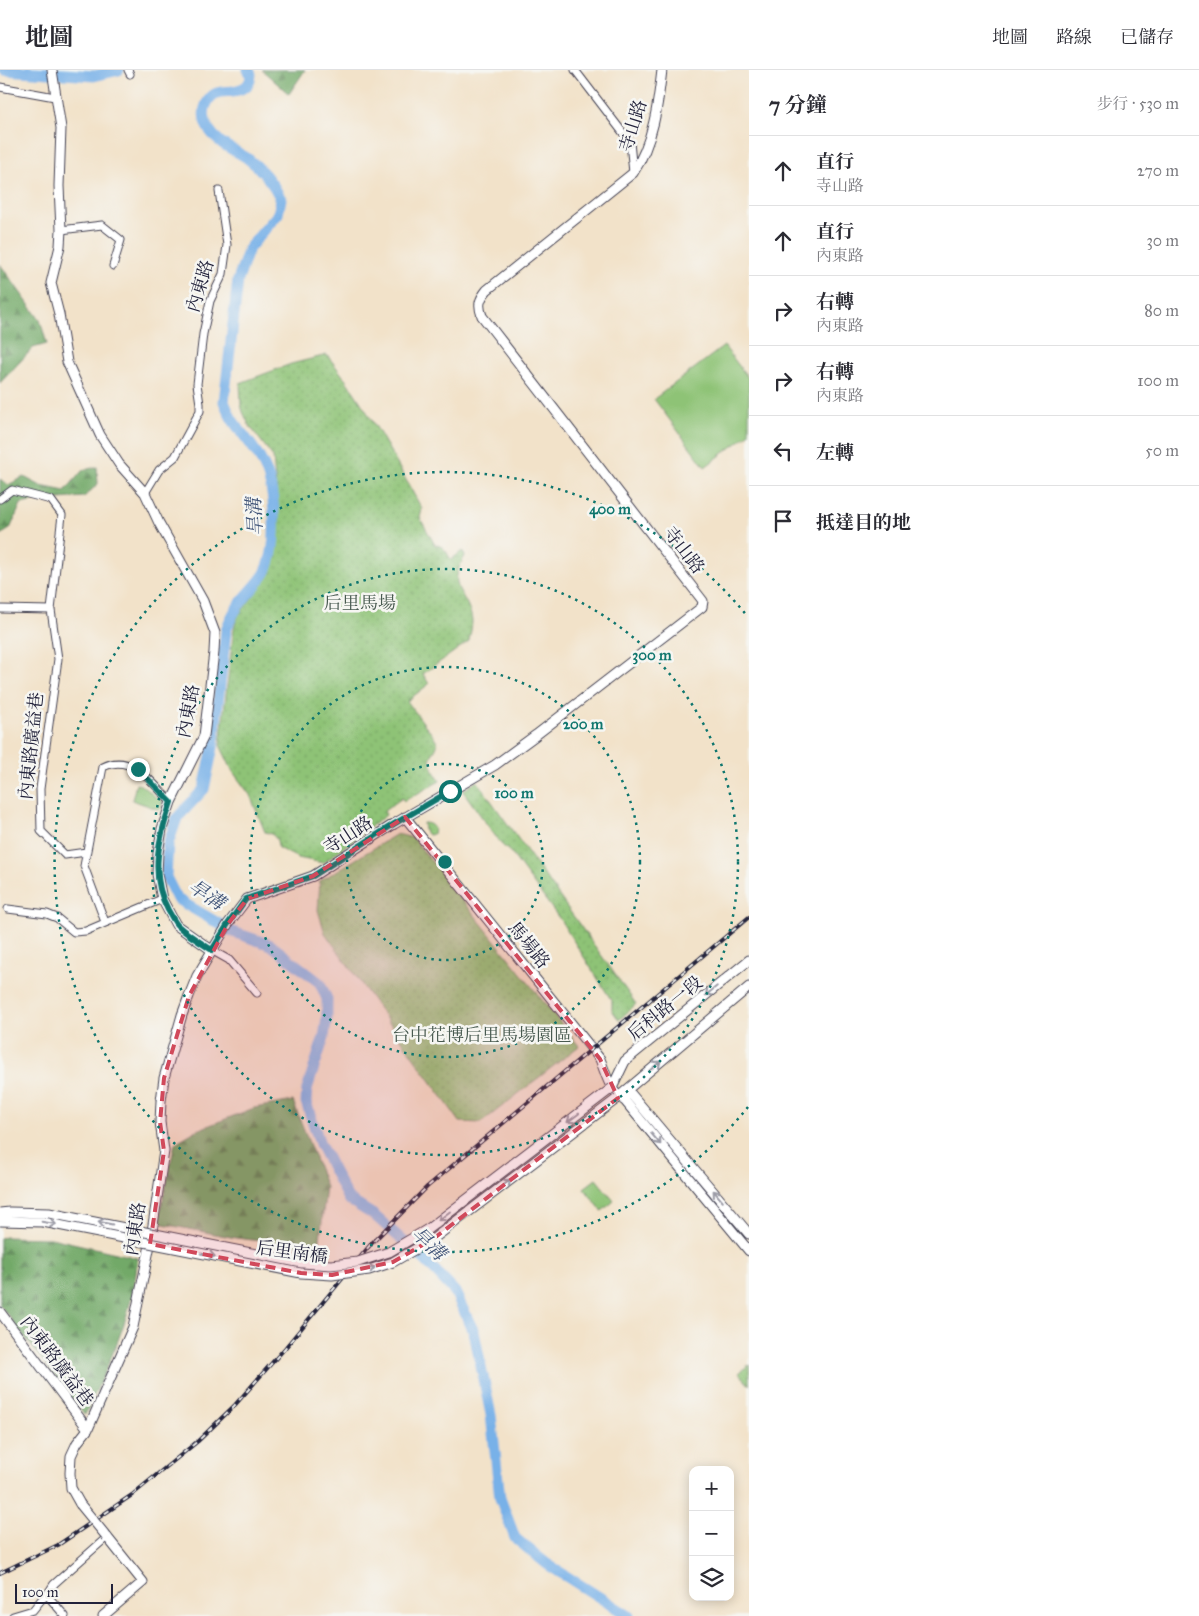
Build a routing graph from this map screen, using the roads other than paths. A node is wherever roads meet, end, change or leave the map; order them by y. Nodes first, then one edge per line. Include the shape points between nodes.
1 (52, 70) edge
2 (574, 70) edge
3 (662, 70) edge
4 (0, 87) edge
5 (54, 94) junction
6 (633, 173) junction
7 (219, 190) dead end
8 (61, 230) junction
9 (113, 266) dead end
10 (144, 493) junction
11 (0, 499) edge
12 (0, 609) edge
13 (51, 610) junction
14 (171, 802) junction
15 (405, 818) junction
16 (86, 852) junction
17 (162, 899) junction
18 (8, 909) dead end
19 (105, 922) junction
20 (221, 936) joint
21 (212, 950) junction
22 (749, 960) edge
23 (749, 987) edge
24 (257, 993) dead end
25 (612, 1088) junction
26 (618, 1098) junction
27 (0, 1213) edge
28 (0, 1221) edge
29 (749, 1234) edge
30 (749, 1251) edge
31 (0, 1312) edge
32 (88, 1429) junction
33 (107, 1537) junction
34 (47, 1596) junction
35 (13, 1616) edge
36 (65, 1616) edge
37 (103, 1616) edge

1 - 5 street, 內東路
2 - 6 street via 630,142
3 - 6 street, 寺山路 via 658,110 640,163
4 - 5 street
5 - 8 street, 內東路 via 61,128
6 - 15 street, 寺山路 via 487,290 479,305 482,316 703,601 702,607 508,755
7 - 10 street, 內東路 via 227,245 223,274 210,302 203,334 197,384 200,411 175,456 160,470
8 - 9 street via 102,225 121,240
8 - 10 street, 內東路 via 51,283 67,362 108,449
10 - 14 street, 內東路 via 203,601 215,633 204,736
11 - 13 street, 內東路廣益巷 via 12,490 51,500 62,515
12 - 13 street
13 - 16 street, 內東路廣益巷 via 58,659 40,789 41,831 65,855
14 - 16 street via 138,769 112,762 102,767
14 - 17 street, 內東路 via 158,853 157,874
15 - 20 street, 寺山路 via 313,876 246,899
15 - 25 street, 馬場路 via 600,1059
16 - 19 street via 84,866
17 - 19 street
17 - 21 street, 內東路 via 176,925
18 - 19 street via 47,914 74,932 86,931
20 - 21 street, 內東路
21 - 24 street via 229,960
21 - 32 street, 內東路 via 189,996 164,1078 160,1122 164,1151 150,1245 133,1327
22 -> 25 street, 后科路一段 via 625,1061
26 -> 23 street, 后科路一段
25 - 26 street, 馬場路
25 -> 27 street, 后里南橋, bridge via 428,1229 389,1252 358,1262 331,1265 302,1263 49,1213
28 -> 26 street, 后里南橋, bridge via 43,1222 301,1273 332,1275 369,1270 393,1262 433,1239
29 -> 26 street via 631,1094
26 -> 30 street, 馬場路 via 625,1101
31 - 32 street, 內東路廣益巷
32 - 33 street, 內東路, bridge via 72,1456 71,1488
33 - 34 street via 54,1584
33 - 37 street via 143,1582
34 - 35 street via 33,1610
34 - 36 street

